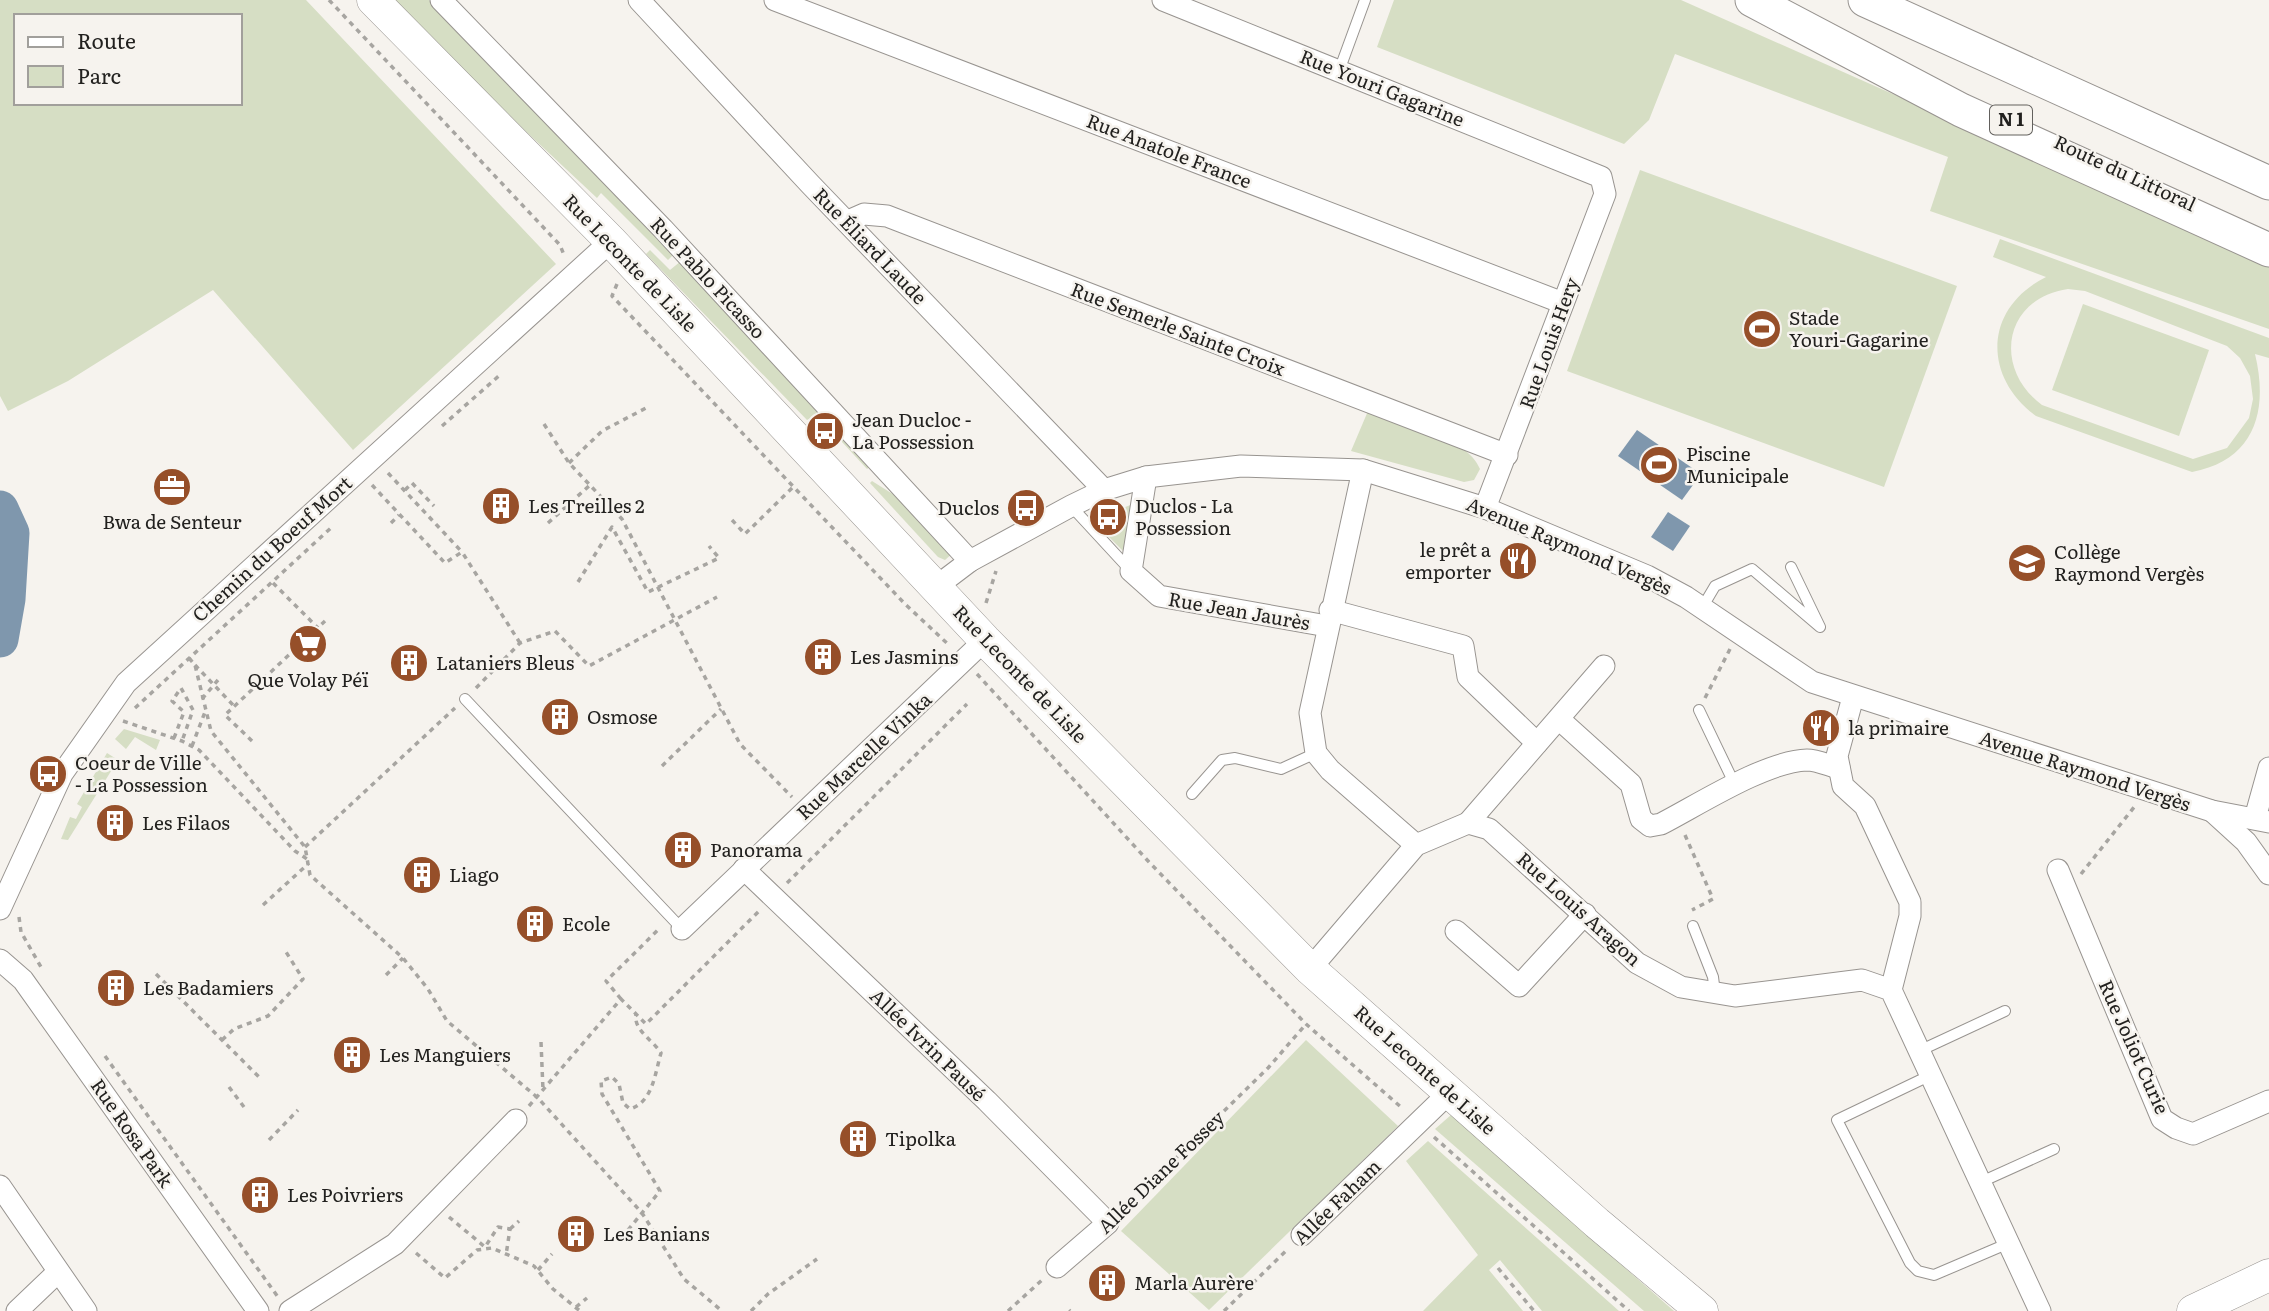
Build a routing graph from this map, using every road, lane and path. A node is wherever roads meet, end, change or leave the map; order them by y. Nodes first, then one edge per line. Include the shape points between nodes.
1 (329, 0) edge
2 (373, 0) edge
3 (441, 0) edge
4 (639, 0) edge
5 (775, 0) edge
6 (1163, 0) edge
7 (1365, 0) edge
8 (1753, 0) edge
9 (1865, 0) edge
10 (1339, 71) junction
11 (1601, 177) joint
12 (2269, 183) edge
13 (848, 221) junction
14 (2269, 237) edge
15 (2269, 250) edge
16 (620, 251) junction
17 (567, 262) dead end
18 (1563, 303) junction
19 (501, 374) dead end
20 (648, 407) dead end
21 (544, 424) dead end
22 (439, 429) dead end
23 (1507, 455) junction
24 (569, 463) junction
25 (399, 464) dead end
26 (1363, 470) junction
27 (359, 471) junction
28 (388, 473) junction
29 (1146, 477) junction
30 (590, 485) junction
31 (794, 486) junction
32 (373, 487) junction
33 (405, 490) junction
34 (1104, 490) junction
35 (435, 506) dead end
36 (1071, 506) junction
37 (1485, 508) junction
38 (400, 514) junction
39 (732, 520) dead end
40 (391, 523) dead end
41 (548, 523) dead end
42 (333, 525) dead end
43 (709, 546) dead end
44 (463, 552) junction
45 (970, 561) junction
46 (998, 567) dead end
47 (1791, 567) dead end
48 (1131, 571) junction
49 (578, 582) dead end
50 (273, 583) junction
51 (937, 586) junction
52 (658, 587) junction
53 (717, 597) dead end
54 (984, 608) dead end
55 (1702, 608) junction
56 (1328, 618) junction
57 (675, 620) junction
58 (325, 621) dead end
59 (318, 628) junction
60 (1739, 632) junction
61 (172, 640) junction
62 (520, 643) junction
63 (975, 650) junction
64 (190, 659) junction
65 (195, 664) junction
66 (1604, 666) dead end
67 (218, 680) dead end
68 (214, 685) junction
69 (1853, 697) junction
70 (202, 699) junction
71 (465, 699) junction
72 (967, 705) dead end
73 (234, 706) junction
74 (722, 709) junction
75 (1699, 709) joint
76 (205, 710) junction
77 (113, 720) junction
78 (1560, 720) junction
79 (174, 738) junction
80 (182, 741) junction
81 (252, 741) dead end
82 (1537, 743) junction
83 (192, 746) junction
84 (1316, 753) junction
85 (662, 766) dead end
86 (1839, 768) junction
87 (2269, 768) edge
88 (1735, 785) junction
89 (2147, 791) junction
90 (1192, 794) dead end
91 (793, 799) dead end
92 (2212, 811) junction
93 (1677, 816) junction
94 (2262, 820) edge
95 (1468, 823) junction
96 (1416, 845) junction
97 (305, 847) junction
98 (308, 862) junction
99 (744, 869) junction
100 (2058, 870) dead end
101 (2269, 874) edge
102 (2067, 891) junction
103 (773, 897) junction
104 (263, 905) dead end
105 (9, 910) edge
106 (1585, 914) junction
107 (1693, 926) joint
108 (682, 929) joint
109 (1456, 931) dead end
110 (285, 951) dead end
111 (402, 958) junction
112 (0, 960) edge
113 (42, 968) dead end
114 (1310, 969) junction
115 (156, 974) dead end
116 (386, 975) dead end
117 (1891, 990) junction
118 (1715, 993) junction
119 (2005, 1011) dead end
120 (636, 1014) junction
121 (1306, 1024) junction
122 (222, 1040) junction
123 (541, 1042) dead end
124 (98, 1046) dead end
125 (1919, 1051) junction
126 (1930, 1076) junction
127 (260, 1078) dead end
128 (229, 1087) dead end
129 (543, 1092) junction
130 (1450, 1092) junction
131 (538, 1097) junction
132 (2269, 1101) edge
133 (299, 1110) dead end
134 (247, 1111) dead end
135 (516, 1120) dead end
136 (1419, 1123) junction
137 (269, 1140) dead end
138 (2054, 1149) dead end
139 (1981, 1182) junction
140 (0, 1186) edge
141 (434, 1204) junction
142 (642, 1213) junction
143 (519, 1221) dead end
144 (1108, 1223) junction
145 (510, 1229) junction
146 (628, 1230) dead end
147 (1302, 1235) joint
148 (400, 1239) junction
149 (2009, 1243) junction
150 (485, 1247) junction
151 (552, 1254) dead end
152 (506, 1255) junction
153 (817, 1259) dead end
154 (1056, 1267) joint
155 (1498, 1268) dead end
156 (538, 1270) junction
157 (58, 1272) junction
158 (2269, 1275) edge
159 (587, 1298) dead end
160 (285, 1305) edge
161 (578, 1309) edge
162 (17, 1311) edge
163 (86, 1311) edge
164 (258, 1311) edge
165 (722, 1311) edge
166 (751, 1311) edge
167 (1008, 1311) edge
168 (1224, 1311) edge
169 (1534, 1311) edge
170 (1629, 1311) edge
171 (1702, 1311) edge
172 (2040, 1311) edge
173 (2193, 1311) edge

1 - 17 path via 560,244
2 - 16 main road, Rue Leconte de Lisle
3 - 45 street, Rue Pablo Picasso via 663,229
4 - 13 street, Rue Éliard Laude
5 - 18 street, Rue Anatole France
6 - 10 street, Rue Youri Gagarine
7 - 10 lane
8 - 14 highway, Route du Littoral / N 1
8 - 15 highway via 1961,110
9 - 12 highway, N 1
10 - 11 street, Rue Youri Gagarine
11 - 18 street, Rue Louis Hery via 1605,194
13 - 23 street, Rue Semerle Sainte Croix via 863,214 887,216
13 - 34 street, Rue Éliard Laude
16 - 27 street, Chemin du Boeuf Mort
16 - 31 path via 612,296
16 - 51 main road, Rue Leconte de Lisle
18 - 23 street, Rue Louis Hery
19 - 22 path
20 - 24 path via 602,431
21 - 24 path
23 - 37 street, Rue Louis Hery
24 - 30 path
25 - 28 path
26 - 29 street, Avenue Raymond Vergès via 1241,466
26 - 37 street, Avenue Raymond Vergès
26 - 56 street, Rue Jean Jaurès
27 - 32 path
27 - 61 street, Chemin du Boeuf Mort
28 - 32 path
28 - 33 path
29 - 34 street, Avenue Raymond Vergès
29 - 48 street
30 - 41 path
30 - 52 path via 622,519
31 - 39 path via 745,534
31 - 63 path via 905,604
32 - 38 path
33 - 35 path via 412,483
33 - 44 path
34 - 36 street, Avenue Raymond Vergès
36 - 45 street, Avenue Raymond Vergès
36 - 48 lane
37 - 55 street, Avenue Raymond Vergès via 1647,576
38 - 40 path
38 - 44 path via 445,564
42 - 50 path
43 - 52 path via 719,558
44 - 62 path
45 - 51 street, Avenue Raymond Vergès
46 - 54 path
47 - 55 lane via 1820,627 1752,569 1715,586
48 - 56 street, Rue Jean Jaurès via 1159,596
49 - 52 path via 612,527 648,592
50 - 59 path
50 - 64 path
51 - 63 main road, Rue Leconte de Lisle
52 - 57 path
53 - 57 path
55 - 60 street, Avenue Raymond Vergès
56 - 82 street, Rue Jean Jaurès via 1463,646 1468,677
56 - 84 street, Rue Jean Jaurès via 1310,713
57 - 62 path via 589,666 555,631
57 - 74 path
58 - 59 path
59 - 73 path
60 - 69 street, Avenue Raymond Vergès via 1812,682
60 - 75 path
61 - 64 path
61 - 77 street, Chemin du Boeuf Mort via 126,683
62 - 71 path
63 - 99 street, Rue Marcelle Vinka
63 - 114 main road, Rue Leconte de Lisle
63 - 121 path via 1149,862
64 - 65 path
64 - 77 path
65 - 68 path
65 - 70 path
66 - 78 street
67 - 68 path
68 - 70 path
68 - 73 path
69 - 86 street via 1839,743
69 - 89 street, Avenue Raymond Vergès
70 - 76 path
71 - 97 path
71 - 108 lane
72 - 103 path
73 - 81 path via 225,715
74 - 85 path
74 - 91 path via 740,744
75 - 88 lane
76 - 83 path
76 - 97 path via 211,731
77 - 79 path
77 - 105 street, Chemin du Boeuf Mort via 62,774
78 - 82 street
78 - 93 street via 1631,784 1642,819 1650,826
79 - 80 path
79 - 80 path via 184,712 172,701 181,688 193,710
80 - 83 path
82 - 95 street
83 - 98 path
84 - 90 lane via 1281,769 1235,758 1222,760
84 - 96 street via 1329,770
86 - 88 street via 1808,760
86 - 117 street via 1843,786 1865,806 1910,902
87 - 94 street
88 - 93 street
89 - 92 street, Avenue Raymond Vergès
89 - 102 path
92 - 94 street, Avenue Raymond Vergès
92 - 101 street via 2246,842
93 - 107 path via 1713,899 1688,913
95 - 96 street
95 - 106 street, Rue Louis Aragon via 1489,829
96 - 114 street
97 - 98 path
98 - 104 path
98 - 111 path via 310,875
99 - 103 street, Allée Ivrin Pausé
99 - 108 street, Rue Marcelle Vinka
100 - 102 street, Rue Joliot Curie
102 - 132 street, Rue Joliot Curie via 2162,1119 2193,1134
103 - 120 path via 646,1024
103 - 144 street, Allée Ivrin Pausé
105 - 113 path
106 - 109 street via 1519,986
106 - 118 street, Rue Louis Aragon via 1637,963 1681,987
107 - 118 lane
110 - 122 path via 303,979 268,1016
111 - 116 path
111 - 131 path via 447,1021
112 - 164 street, Rue Rosa Park via 23,980
114 - 130 main road, Rue Leconte de Lisle
115 - 122 path
117 - 118 street, Rue Louis Aragon via 1862,980 1735,996
117 - 125 street
119 - 125 lane
120 - 129 path via 621,999
120 - 142 path via 640,1030 660,1053 649,1094 630,1109 612,1077 601,1081 602,1094 660,1191
121 - 136 path
121 - 144 path, Allée Diane Fossey via 1268,1068
122 - 127 path
123 - 129 path
124 - 160 path
125 - 126 street
126 - 139 street
126 - 149 lane via 1837,1120 1918,1271 1934,1275
128 - 134 path
129 - 131 path
130 - 136 street, Allée Faham
130 - 171 main road, Rue Leconte de Lisle
131 - 142 path
133 - 137 path
135 - 141 street
136 - 147 street, Allée Faham
136 - 170 path
138 - 139 lane
139 - 149 street
140 - 157 street
141 - 148 street
141 - 150 path
142 - 146 path
142 - 165 path via 684,1279
143 - 145 path
144 - 154 street, Allée Diane Fossey
145 - 150 path via 498,1227
145 - 152 path
147 - 168 path, Allée Faham
148 - 150 path via 445,1279
148 - 160 street
149 - 172 street
150 - 152 path
151 - 156 path
152 - 156 path
153 - 166 path
154 - 167 path
155 - 169 path
156 - 161 path
157 - 162 street
157 - 163 street
158 - 173 main road
159 - 161 path

